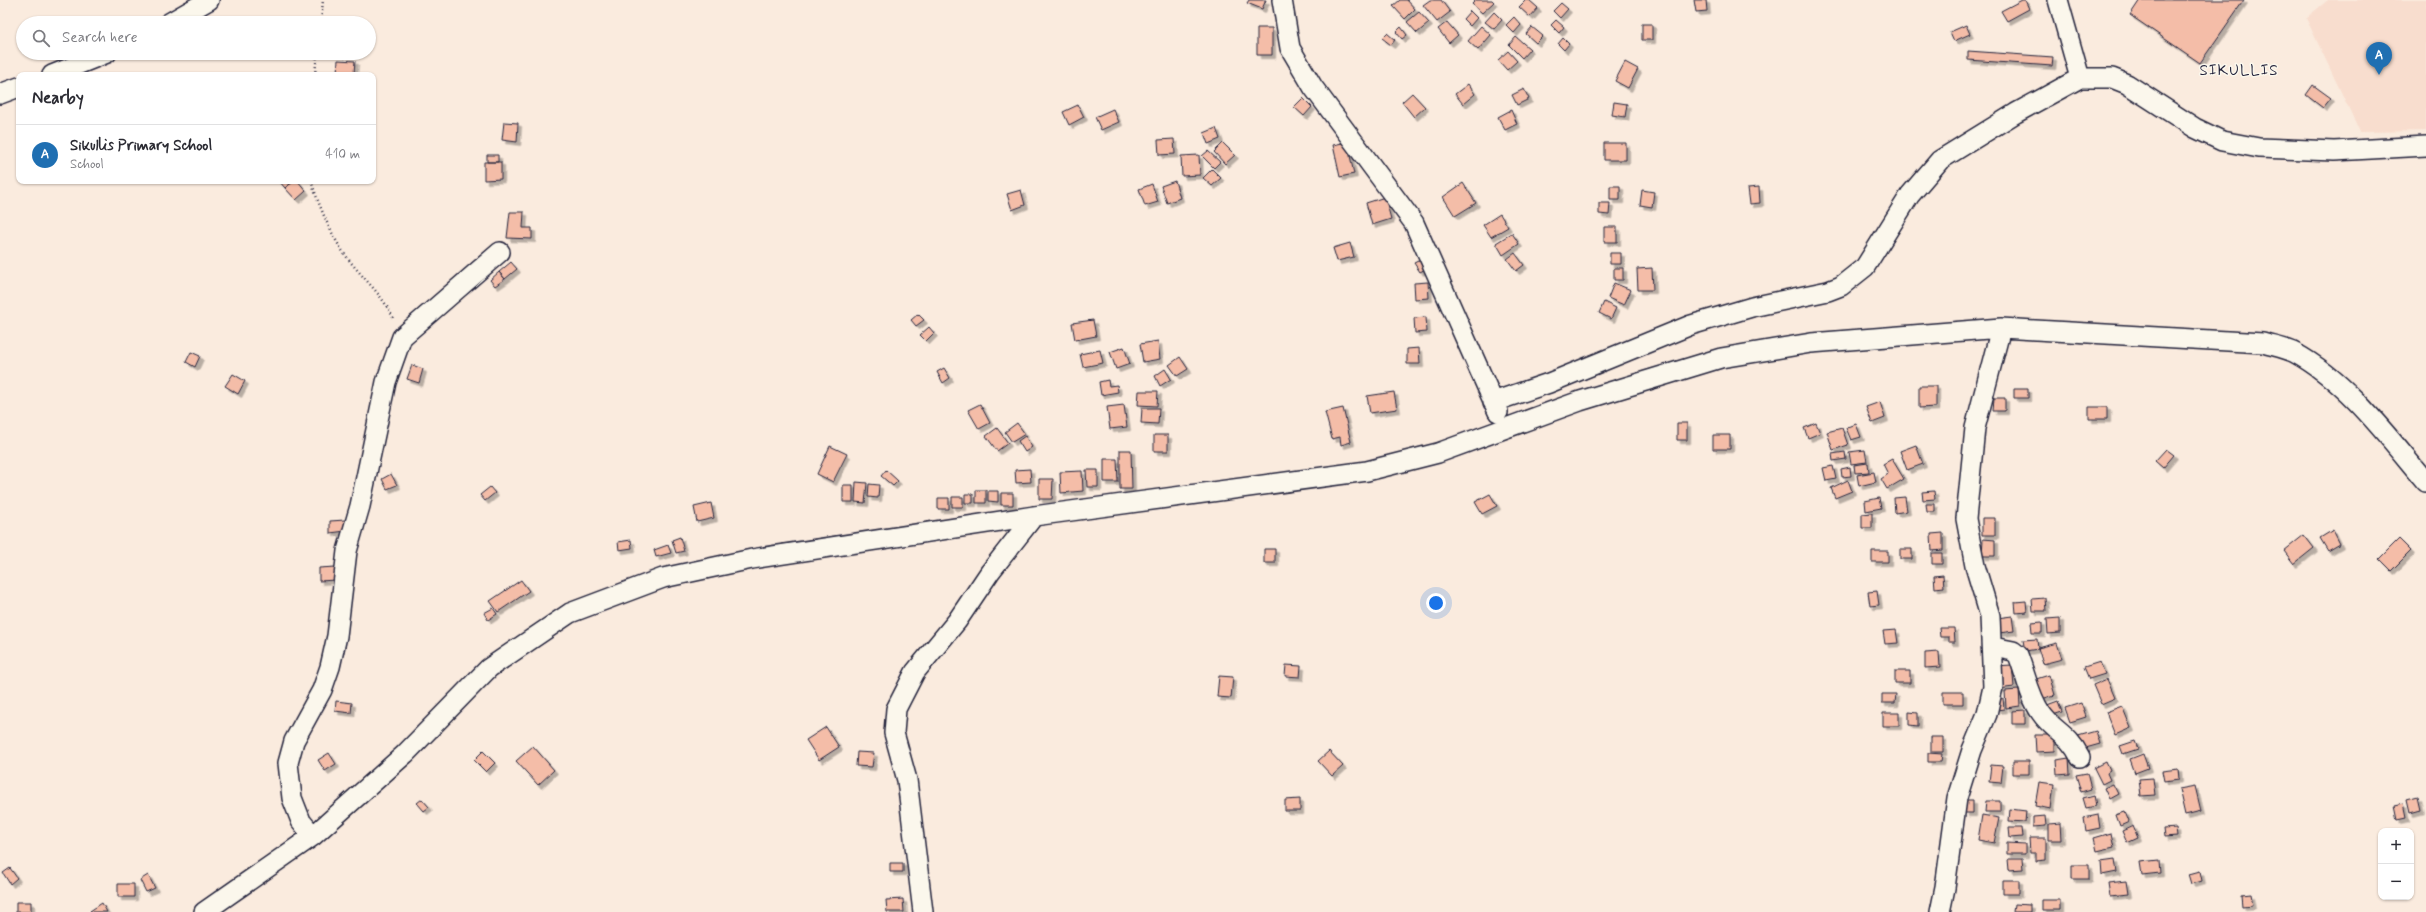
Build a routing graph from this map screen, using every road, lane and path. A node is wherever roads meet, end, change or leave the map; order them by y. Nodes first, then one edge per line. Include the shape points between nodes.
1 (209, 0) edge
2 (323, 0) edge
3 (1282, 0) edge
4 (2058, 0) edge
5 (181, 16) edge
6 (322, 16) edge
7 (90, 60) edge
8 (316, 60) edge
9 (60, 72) edge
10 (315, 72) edge
11 (2080, 78) junction
12 (16, 88) edge
13 (0, 94) edge
14 (2426, 146) edge
15 (313, 184) edge
16 (500, 252) dead end
17 (2001, 328) junction
18 (402, 337) junction
19 (1493, 402) junction
20 (1506, 427) junction
21 (2426, 482) edge
22 (1034, 516) junction
23 (1992, 648) junction
24 (2080, 757) dead end
25 (313, 836) junction
26 (204, 912) edge
27 (923, 912) edge
28 (1940, 912) edge

1 - 5 street
2 - 6 path
3 - 19 street via 1290,48 1313,87 1414,223
4 - 11 street
7 - 9 street
8 - 10 path
11 - 14 street via 2112,78 2127,84 2194,128 2222,141 2260,148 2334,151
11 - 19 street via 2016,113 1940,160 1910,195 1866,267 1841,286 1752,307 1691,325 1549,383
12 - 13 street
15 - 18 path via 323,215 346,256 370,282 390,310
16 - 18 street
17 - 20 street via 1811,343 1720,358 1580,401
17 - 21 street via 2217,339 2263,343 2294,353 2326,373 2362,409
17 - 23 street via 1975,428 1966,519 1975,566 1990,616
18 - 25 street via 386,382 360,506 347,551 337,636 330,667 322,690 294,741 288,763 292,798 301,821
19 - 20 street
20 - 22 street via 1438,453 1367,471
22 - 25 street via 752,559 663,578 570,613 490,668 405,754
22 - 27 street via 915,672 896,709 894,733 907,780
23 - 24 street via 2013,651 2018,655 2034,701 2042,715 2066,736
23 - 28 street via 1992,687 1987,714 1972,750 1957,798
25 - 26 street

